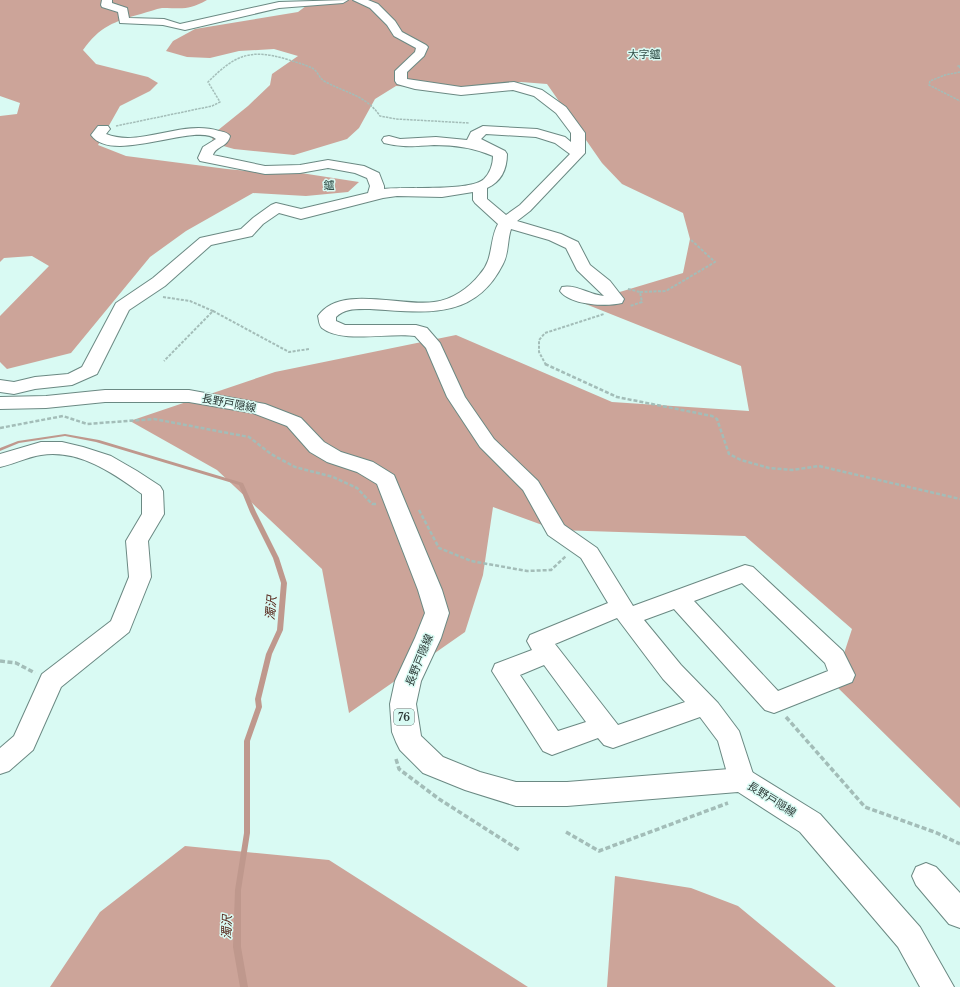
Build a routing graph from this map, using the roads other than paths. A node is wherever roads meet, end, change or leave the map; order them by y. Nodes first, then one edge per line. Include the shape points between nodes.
1 (107, 0) edge
2 (343, 0) edge
3 (358, 0) edge
4 (374, 3) edge
5 (103, 129) road end
6 (389, 140) dead end
7 (482, 146) junction
8 (578, 153) junction
9 (480, 186) junction
10 (375, 195) junction
11 (506, 223) junction
12 (568, 291) dead end
13 (0, 386) edge
14 (0, 403) edge
15 (0, 461) edge
16 (677, 598) junction
17 (626, 612) junction
18 (549, 653) junction
19 (704, 705) junction
20 (603, 726) junction
21 (0, 763) edge
22 (737, 790) junction
23 (926, 876) dead end
24 (960, 914) edge
25 (938, 987) edge

1 - 2 street via 106,5 123,10 124,21 164,22 185,27 279,5
3 - 4 street
4 - 8 street via 398,34 422,47 420,53 401,71 401,81 461,91 514,86 538,93 561,110 578,133
5 - 10 street via 98,135 105,140 128,141 183,132 216,132 223,136 222,141 208,150 205,158 265,170 300,169 328,164 359,169 374,176 377,186
6 - 7 street via 400,143 436,141
7 - 8 street via 474,140 483,130 537,133 560,140
7 - 9 street via 500,154 500,160 491,181
8 - 11 street
9 - 10 street via 442,193 397,192
9 - 11 street via 480,200
10 - 13 street via 301,214 276,208 246,233 206,241 159,282 122,307 90,370 72,379 14,388
11 - 12 street via 555,237 572,245 583,267 616,299 608,302
11 - 17 street via 499,238 499,255 492,271 458,300 446,305 422,308 351,305 334,309 327,316 328,324 342,330 421,332 434,347 456,397 487,443 531,486 556,530 589,553
14 - 22 main road, 長野戸隠線 / 76 via 46,402 105,396 189,396 258,408 294,422 317,447 334,457 365,467 386,480 437,613 408,681 403,704 406,732 410,742 433,765 475,782 516,794
15 - 21 street via 47,448 90,455 128,474 153,491 153,514 137,541 140,577 121,626 51,681 24,742
16 - 16 street via 745,573 834,657 843,675 774,703
16 - 17 street
17 - 18 street via 539,641
17 - 19 street via 672,672
18 - 20 street
18 - 20 street via 504,671 552,744
19 - 20 street via 613,738
19 - 22 street via 730,738
22 - 25 main road, 長野戸隠線 via 810,823 908,937
23 - 24 street

